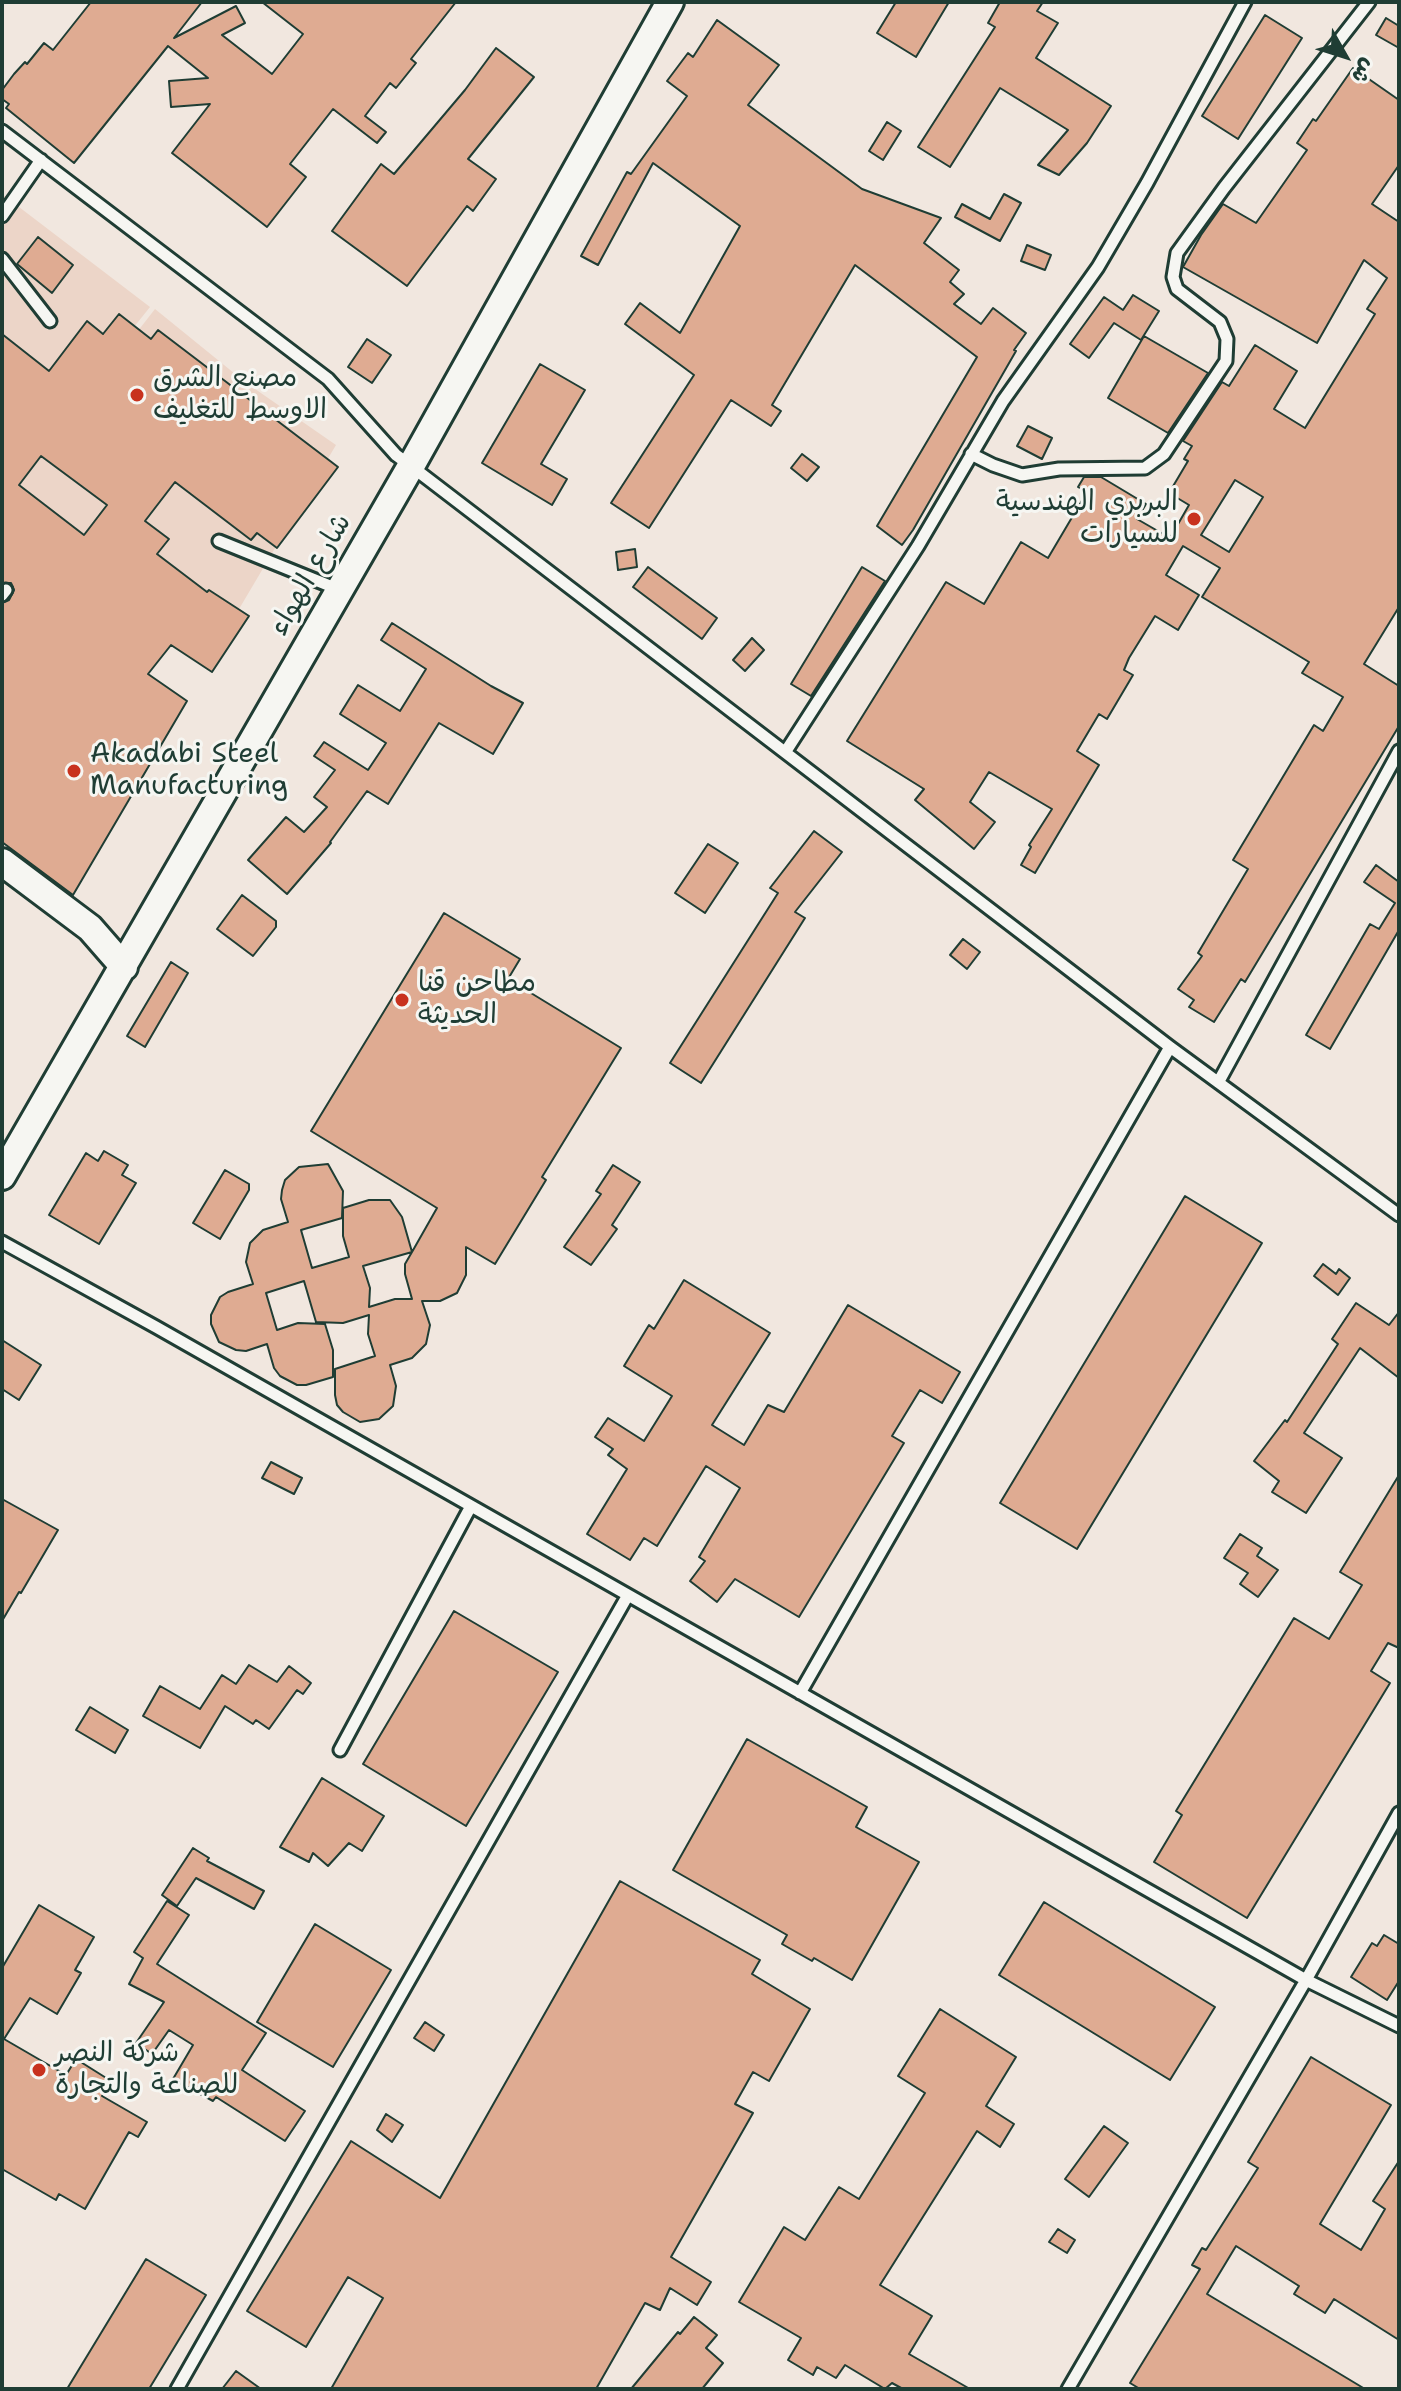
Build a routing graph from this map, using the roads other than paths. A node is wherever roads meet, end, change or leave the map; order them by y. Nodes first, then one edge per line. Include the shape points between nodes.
1 (670, 2) edge
2 (1245, 2) edge
3 (1369, 2) edge
4 (2, 131) edge
5 (41, 160) junction
6 (2, 216) edge
7 (2, 259) edge
8 (50, 321) dead end
9 (971, 454) junction
10 (411, 466) junction
11 (219, 541) dead end
12 (340, 590) junction
13 (786, 751) junction
14 (1399, 751) edge
15 (2, 862) edge
16 (124, 967) junction
17 (1170, 1047) junction
18 (1219, 1081) junction
19 (2, 1176) edge
20 (1399, 1215) edge
21 (2, 1242) edge
22 (471, 1506) junction
23 (628, 1595) junction
24 (800, 1693) junction
25 (340, 1750) dead end
26 (1399, 1813) edge
27 (1306, 1980) junction
28 (1399, 2026) edge
29 (177, 2389) edge
30 (1068, 2389) edge

1 - 10 street, شارع الهواء
2 - 9 lane via 1098,267
3 - 9 lane via 1177,253 1177,289 1220,322 1227,339 1226,361 1164,454 1145,468 1022,475
4 - 5 lane
5 - 6 lane
5 - 10 lane via 328,379
7 - 8 lane
9 - 13 lane
10 - 12 street, شارع الهواء
10 - 13 lane
11 - 12 lane
12 - 16 street, شارع الهواء
13 - 17 lane
14 - 18 lane
15 - 16 street via 90,928
16 - 19 street, شارع الهواء
17 - 18 lane
17 - 24 lane
18 - 20 lane
21 - 22 lane
22 - 23 lane
22 - 25 lane
23 - 24 lane
23 - 29 lane
24 - 27 lane
26 - 27 lane
27 - 28 lane
27 - 30 lane

